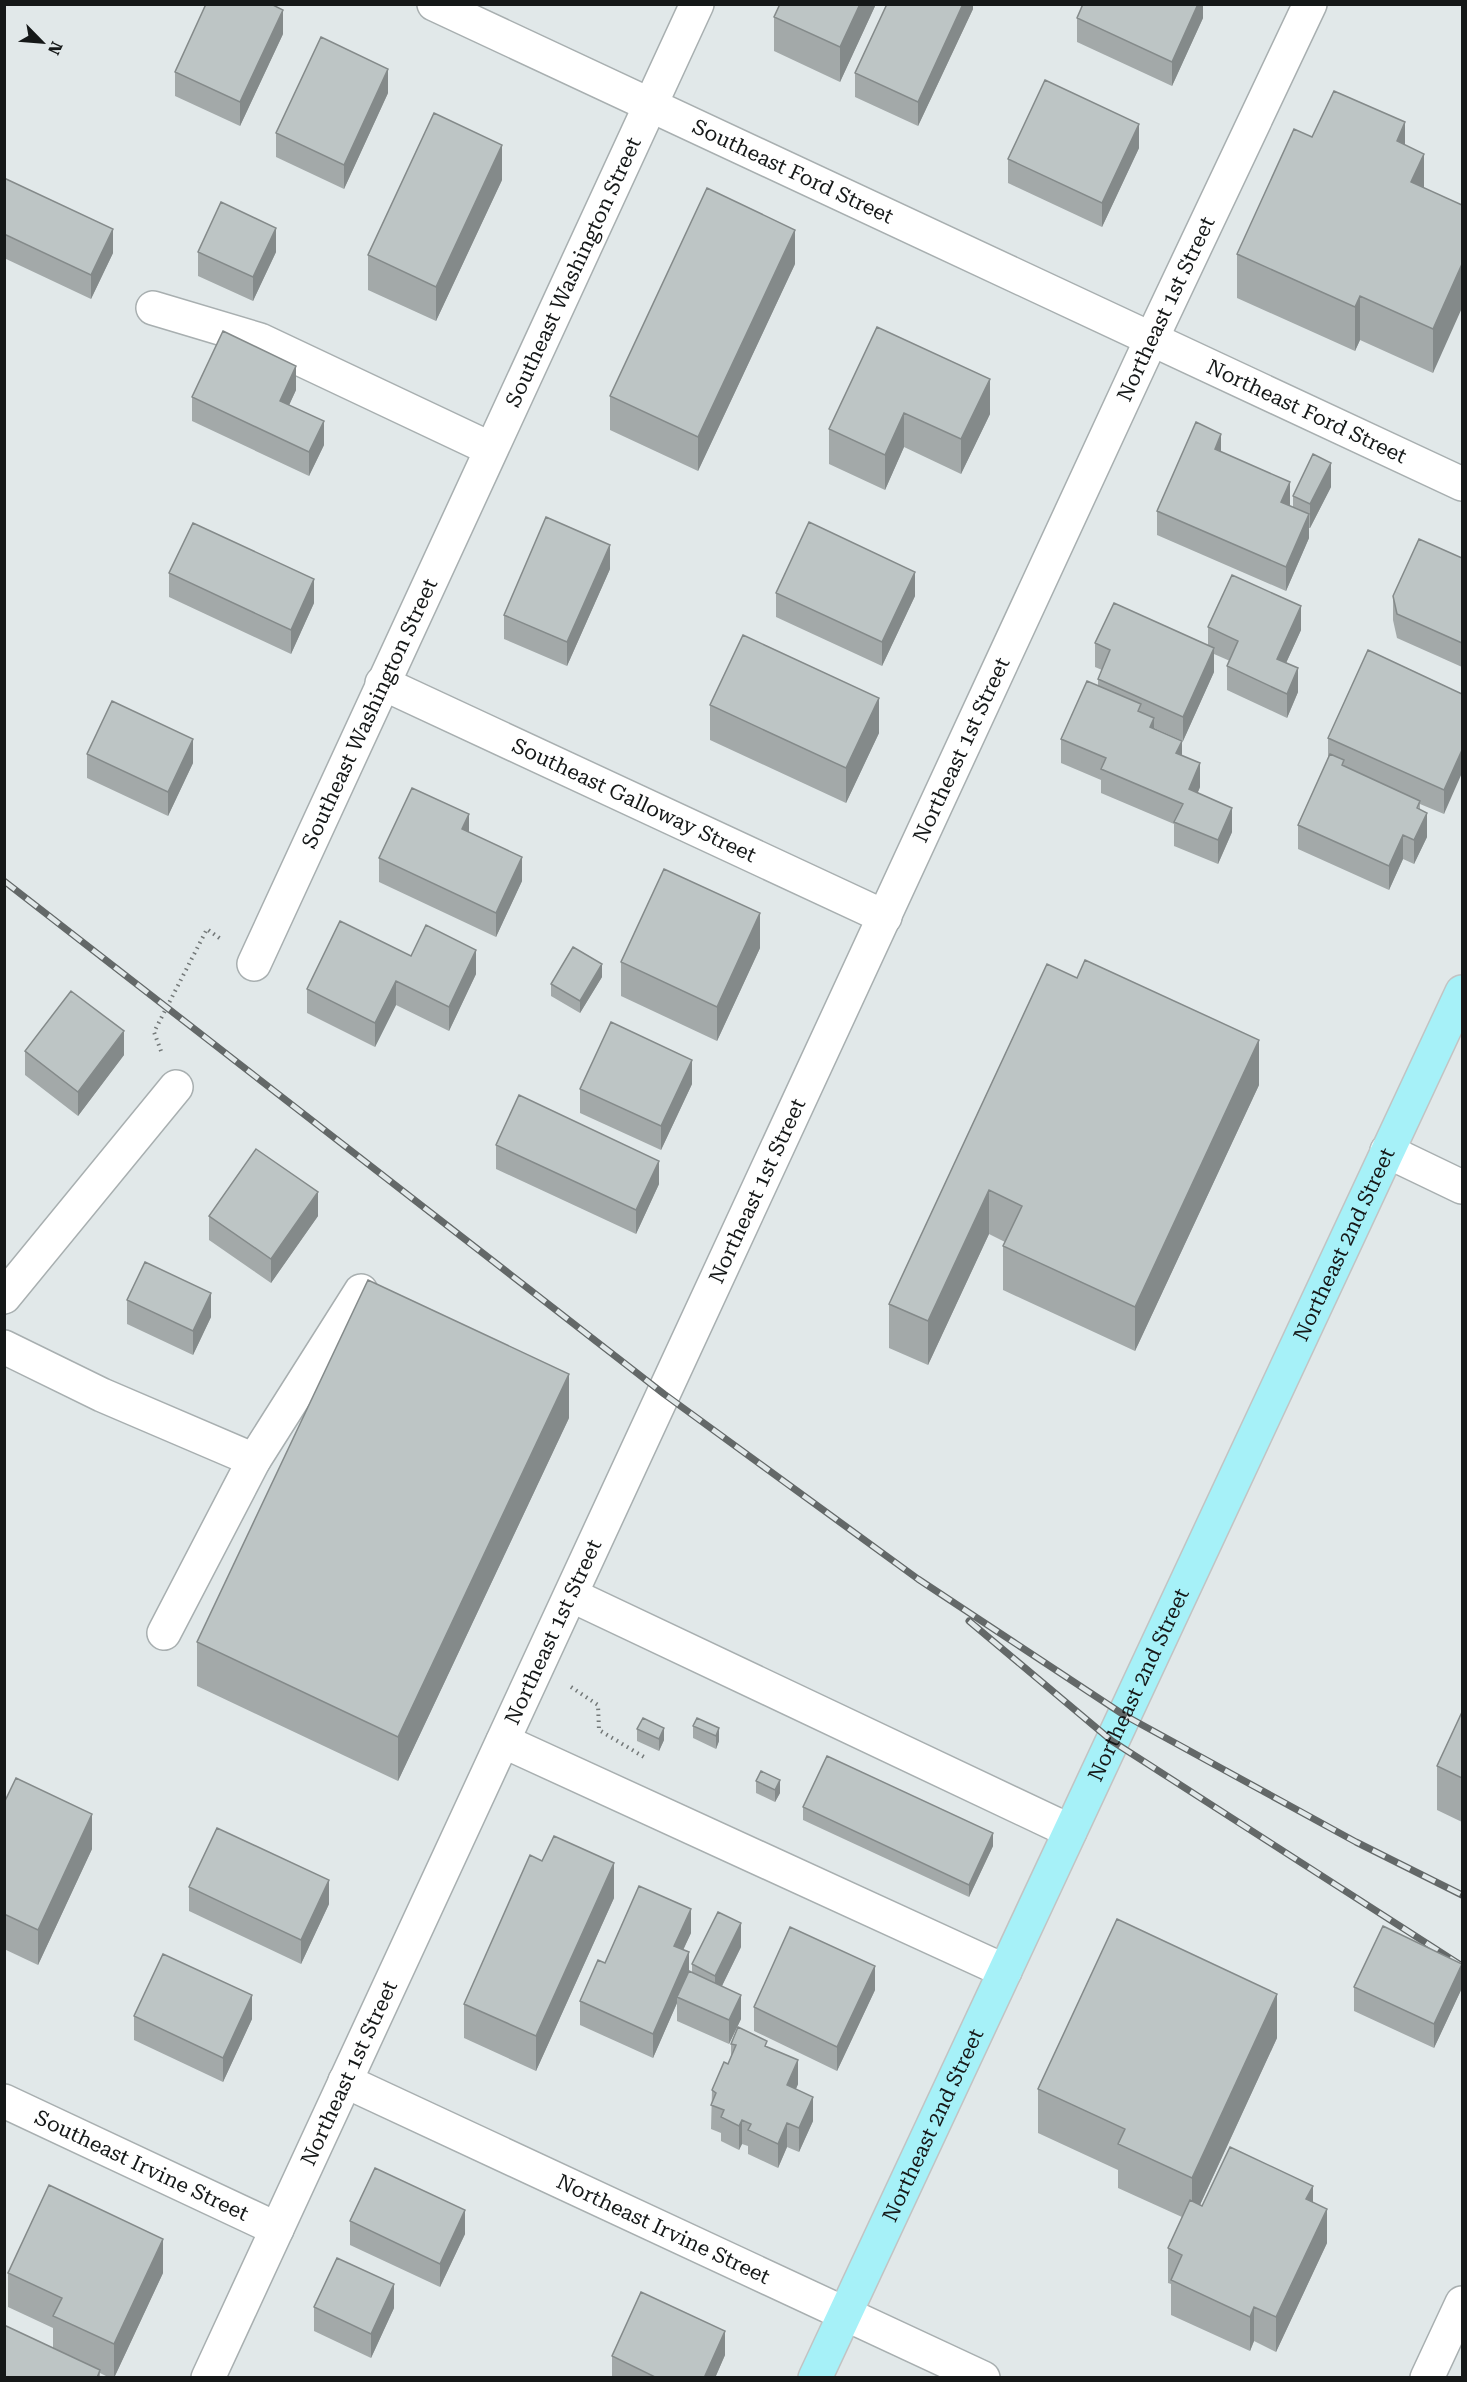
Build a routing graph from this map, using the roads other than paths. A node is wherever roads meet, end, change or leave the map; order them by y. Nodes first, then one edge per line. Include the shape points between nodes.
1 (434, 4) edge
2 (697, 4) edge
3 (1310, 4) edge
4 (650, 105) junction
5 (153, 308) dead end
6 (1151, 340) junction
7 (491, 449) junction
8 (1462, 484) edge
9 (382, 684) junction
10 (885, 917) junction
11 (254, 963) road end
12 (1462, 992) edge
13 (176, 1087) road end
14 (1387, 1151) junction
15 (1462, 1187) edge
16 (361, 1291) edge
17 (4, 1296) edge
18 (4, 1347) edge
19 (254, 1460) junction
20 (571, 1596) junction
21 (164, 1633) dead end
22 (503, 1742) junction
23 (1070, 1831) junction
24 (1005, 1971) junction
25 (345, 2081) junction
26 (4, 2101) edge
27 (277, 2229) junction
28 (1462, 2303) edge
29 (845, 2314) junction
30 (208, 2378) edge
31 (816, 2378) edge
32 (983, 2378) edge
33 (1427, 2378) edge

1 - 4 street, Southeast Ford Street
2 - 4 street, Southeast Washington Street
3 - 6 street, Northeast 1st Street
4 - 6 street, Southeast Ford Street
4 - 7 street, Southeast Washington Street
5 - 7 street via 260,340
6 - 8 street, Northeast Ford Street
6 - 10 street, Northeast 1st Street
7 - 9 street, Southeast Washington Street
9 - 10 street, Southeast Galloway Street
9 - 11 street, Southeast Washington Street
10 - 20 street, Northeast 1st Street
12 - 14 main road, Northeast 2nd Street
13 - 17 street
14 - 15 street
14 - 23 main road, Northeast 2nd Street
16 - 19 street
18 - 19 street via 102,1395
19 - 21 street
20 - 22 street, Northeast 1st Street
20 - 23 street
22 - 24 street
22 - 25 street, Northeast 1st Street
23 - 24 main road, Northeast 2nd Street
24 - 29 main road, Northeast 2nd Street
25 - 27 street, Northeast 1st Street
25 - 29 street, Northeast Irvine Street
26 - 27 street, Southeast Irvine Street
27 - 30 street, Northeast 1st Street
28 - 33 street
29 - 31 main road, Northeast 2nd Street
29 - 32 street, Northeast Irvine Street

